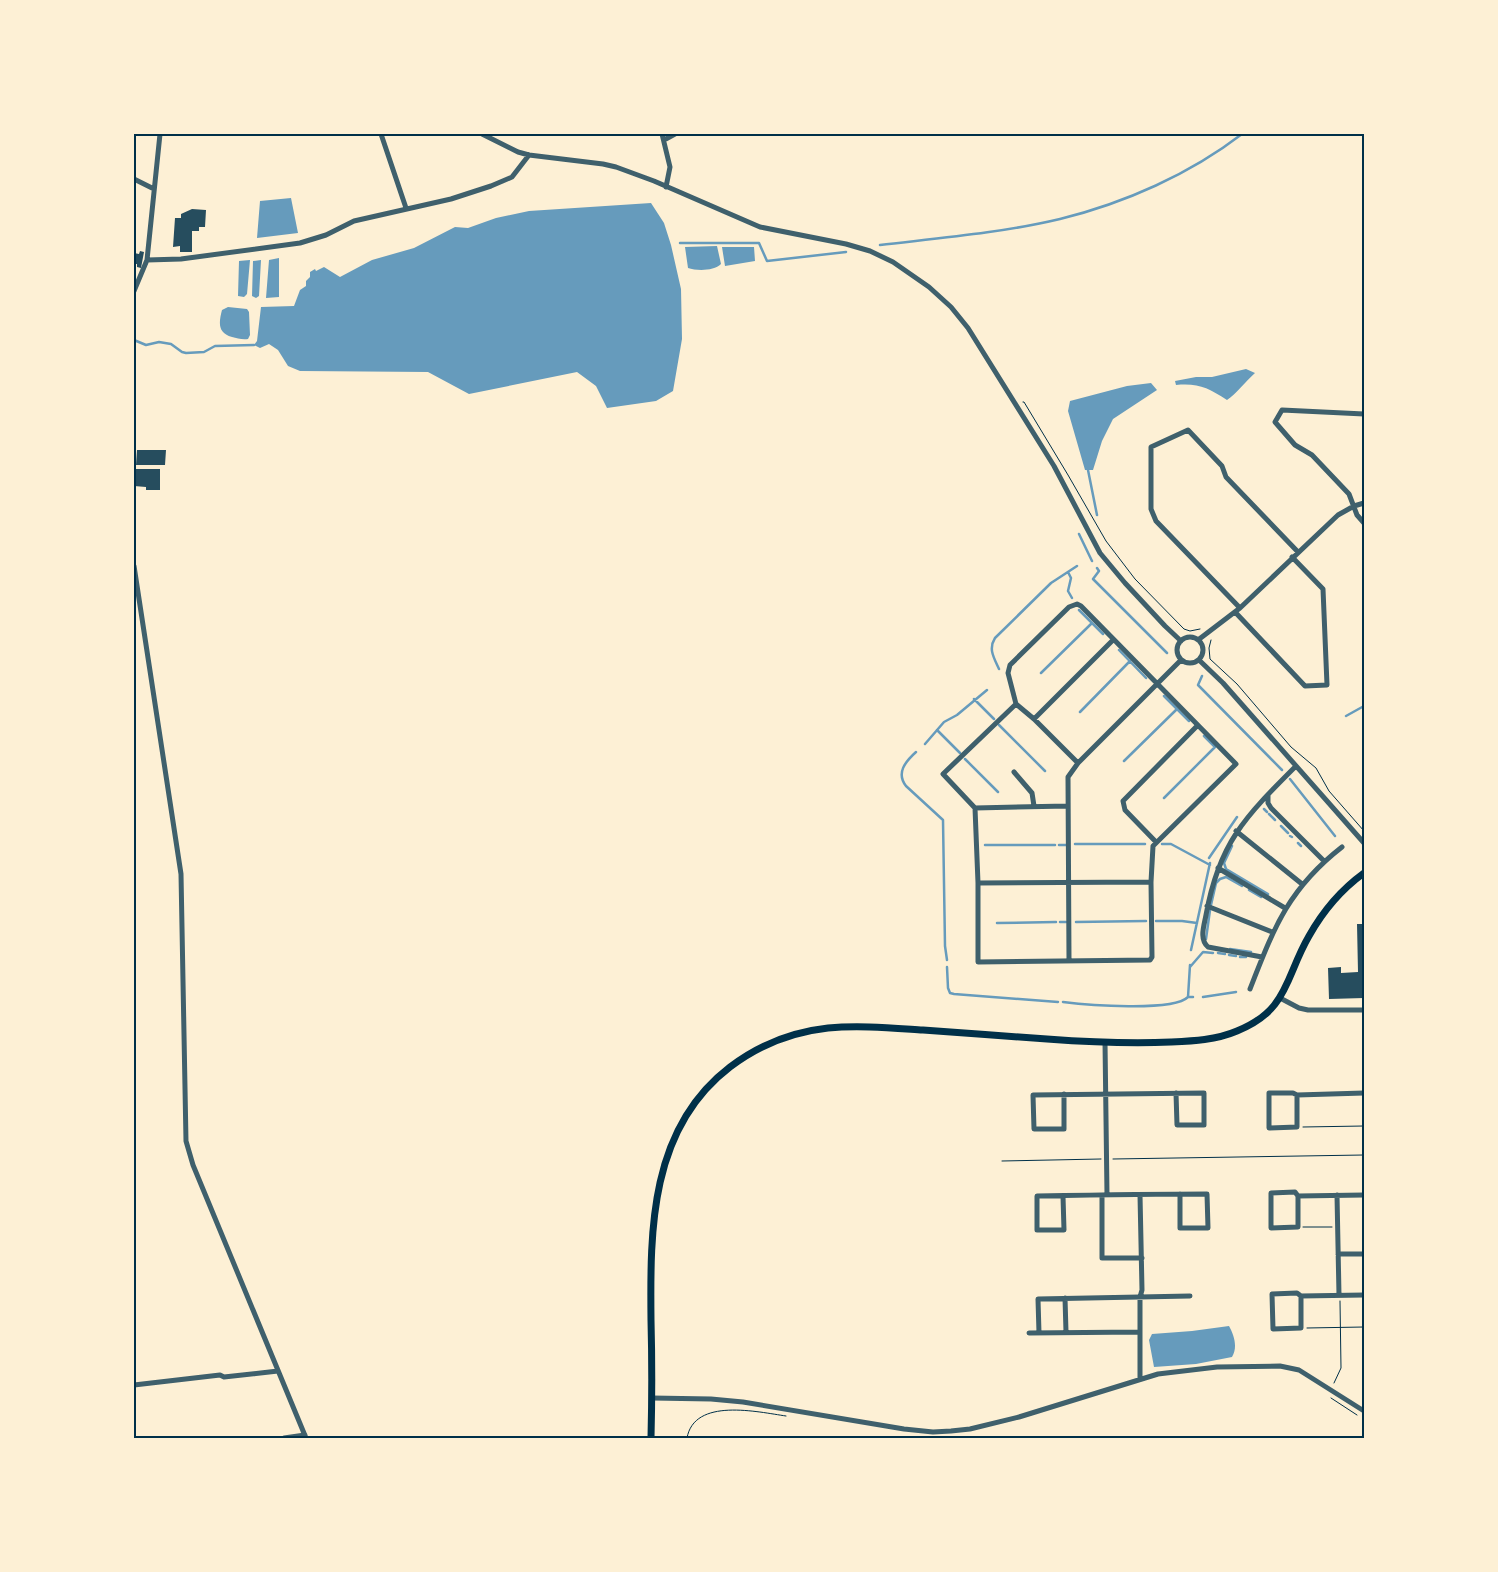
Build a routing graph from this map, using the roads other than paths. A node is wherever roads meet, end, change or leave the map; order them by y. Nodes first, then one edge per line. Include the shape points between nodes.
1 (160, 134) edge
2 (381, 134) edge
3 (482, 134) edge
4 (675, 134) edge
5 (663, 137) edge
6 (529, 156) junction
7 (134, 179) edge
8 (666, 187) junction
9 (154, 189) junction
10 (406, 208) junction
11 (147, 260) junction
12 (134, 291) edge
13 (1364, 414) edge
14 (1364, 503) edge
15 (1354, 506) junction
16 (1364, 523) edge
17 (1298, 552) junction
18 (1292, 557) junction
19 (134, 566) edge
20 (1240, 608) junction
21 (1235, 612) junction
22 (1113, 640) junction
23 (1198, 640) junction
24 (1182, 641) junction
25 (1181, 660) junction
26 (1199, 660) junction
27 (1157, 683) junction
28 (1016, 704) junction
29 (1034, 719) junction
30 (1197, 726) junction
31 (1078, 763) junction
32 (1296, 767) junction
33 (1014, 772) dead end
34 (1268, 796) junction
35 (1034, 806) junction
36 (1068, 806) junction
37 (975, 808) junction
38 (1236, 831) junction
39 (1156, 842) junction
40 (1364, 843) edge
41 (1342, 847) dead end
42 (1324, 861) junction
43 (1218, 868) junction
44 (1364, 873) edge
45 (1151, 882) junction
46 (978, 883) junction
47 (1068, 883) junction
48 (1302, 884) junction
49 (1207, 906) junction
50 (1285, 908) junction
51 (1272, 932) junction
52 (1262, 957) junction
53 (1069, 960) junction
54 (1250, 989) dead end
55 (1280, 998) junction
56 (1364, 1010) edge
57 (1104, 1042) junction
58 (1176, 1093) junction
59 (1364, 1093) edge
60 (1064, 1094) junction
61 (1105, 1094) junction
62 (1297, 1094) junction
63 (1180, 1194) junction
64 (1364, 1194) edge
65 (1105, 1195) junction
66 (1140, 1195) junction
67 (1337, 1195) junction
68 (1063, 1196) junction
69 (1298, 1196) junction
70 (1338, 1254) junction
71 (1364, 1254) edge
72 (1142, 1258) junction
73 (1340, 1295) junction
74 (1364, 1295) edge
75 (1190, 1296) dead end
76 (1301, 1296) junction
77 (1140, 1297) junction
78 (1065, 1298) junction
79 (1066, 1332) junction
80 (1140, 1332) junction
81 (1029, 1333) dead end
82 (1039, 1333) junction
83 (278, 1371) junction
84 (1140, 1378) junction
85 (134, 1385) edge
86 (652, 1398) junction
87 (1364, 1411) edge
88 (305, 1437) edge
89 (284, 1438) edge
90 (651, 1438) edge

1 - 9 street
2 - 10 street
3 - 6 street
4 - 5 street
5 - 8 street via 670,167
6 - 8 street via 603,164
6 - 10 street via 512,177 491,186 451,199
7 - 9 street
8 - 24 street via 760,227 870,251 910,273 951,307 1029,424 1100,553
9 - 11 street
10 - 11 street via 354,221 300,243 181,259
11 - 12 street
13 - 15 street via 1282,410 1275,422 1295,445 1312,455 1349,494
14 - 15 street
15 - 16 street
15 - 17 street via 1338,515
17 - 18 street
17 - 20 street via 1226,477 1222,466 1188,430 1151,447 1151,509 1156,521
18 - 20 street
18 - 21 street via 1323,589 1327,685 1305,686
19 - 83 street via 182,874 188,1150
20 - 21 street
21 - 23 street
22 - 27 street
22 - 28 street via 1080,606 1069,607 1008,669
22 - 29 street
23 - 24 street via 1188,638
23 - 26 street via 1203,650
24 - 25 street via 1177,651
25 - 26 street via 1191,663
25 - 27 street
26 - 32 street
27 - 30 street
27 - 31 street
28 - 29 street
28 - 37 street via 943,774
29 - 31 street
30 - 39 street via 1123,801 1124,810
30 - 39 street via 1236,764
31 - 36 street via 1068,777
32 - 34 street
32 - 40 street
33 - 35 street via 1032,793
34 - 38 street
34 - 42 street via 1271,808
35 - 36 street
35 - 37 street
36 - 47 street
37 - 46 street
38 - 43 street
38 - 48 street
39 - 45 street via 1152,851
41 - 42 street
42 - 48 street
43 - 49 street
43 - 50 street
44 - 55 main road via 1344,890 1318,921
45 - 47 street
45 - 53 street via 1150,960
46 - 47 street
46 - 53 street via 978,962
47 - 53 street
48 - 50 street
49 - 51 street
49 - 52 street via 1202,933 1205,945
50 - 51 street
51 - 52 street
52 - 54 street
55 - 56 street via 1308,1010
55 - 57 main road via 1259,1019 1222,1036 1184,1041
57 - 61 street
57 - 86 main road via 834,1028 772,1042 724,1071 702,1092 685,1117 672,1143 659,1184 653,1235
58 - 58 street via 1204,1093 1204,1125 1177,1125
58 - 61 street
59 - 62 street
60 - 60 street via 1064,1129 1034,1129 1033,1095
60 - 61 street
61 - 65 street
62 - 62 street via 1297,1127 1269,1128 1269,1093
63 - 63 street via 1207,1194 1208,1228 1180,1228
63 - 66 street
64 - 67 street
65 - 66 street
65 - 68 street
65 - 72 street via 1102,1258
66 - 72 street
67 - 69 street
67 - 70 street
68 - 68 street via 1064,1230 1037,1230 1037,1196
69 - 69 street via 1298,1227 1271,1228 1271,1193 1295,1192
70 - 71 street
70 - 73 street
72 - 77 street
73 - 74 street
73 - 76 street
75 - 77 street
76 - 76 street via 1301,1328 1273,1329 1272,1294 1297,1293
77 - 78 street
77 - 80 street
78 - 79 street
78 - 82 street via 1038,1298
79 - 80 street
79 - 82 street
80 - 84 street
81 - 82 street
83 - 85 street
83 - 88 street
84 - 86 street via 1019,1417 970,1429 932,1432 743,1402
84 - 87 street via 1217,1367 1280,1366 1300,1370
86 - 90 main road
88 - 89 street

